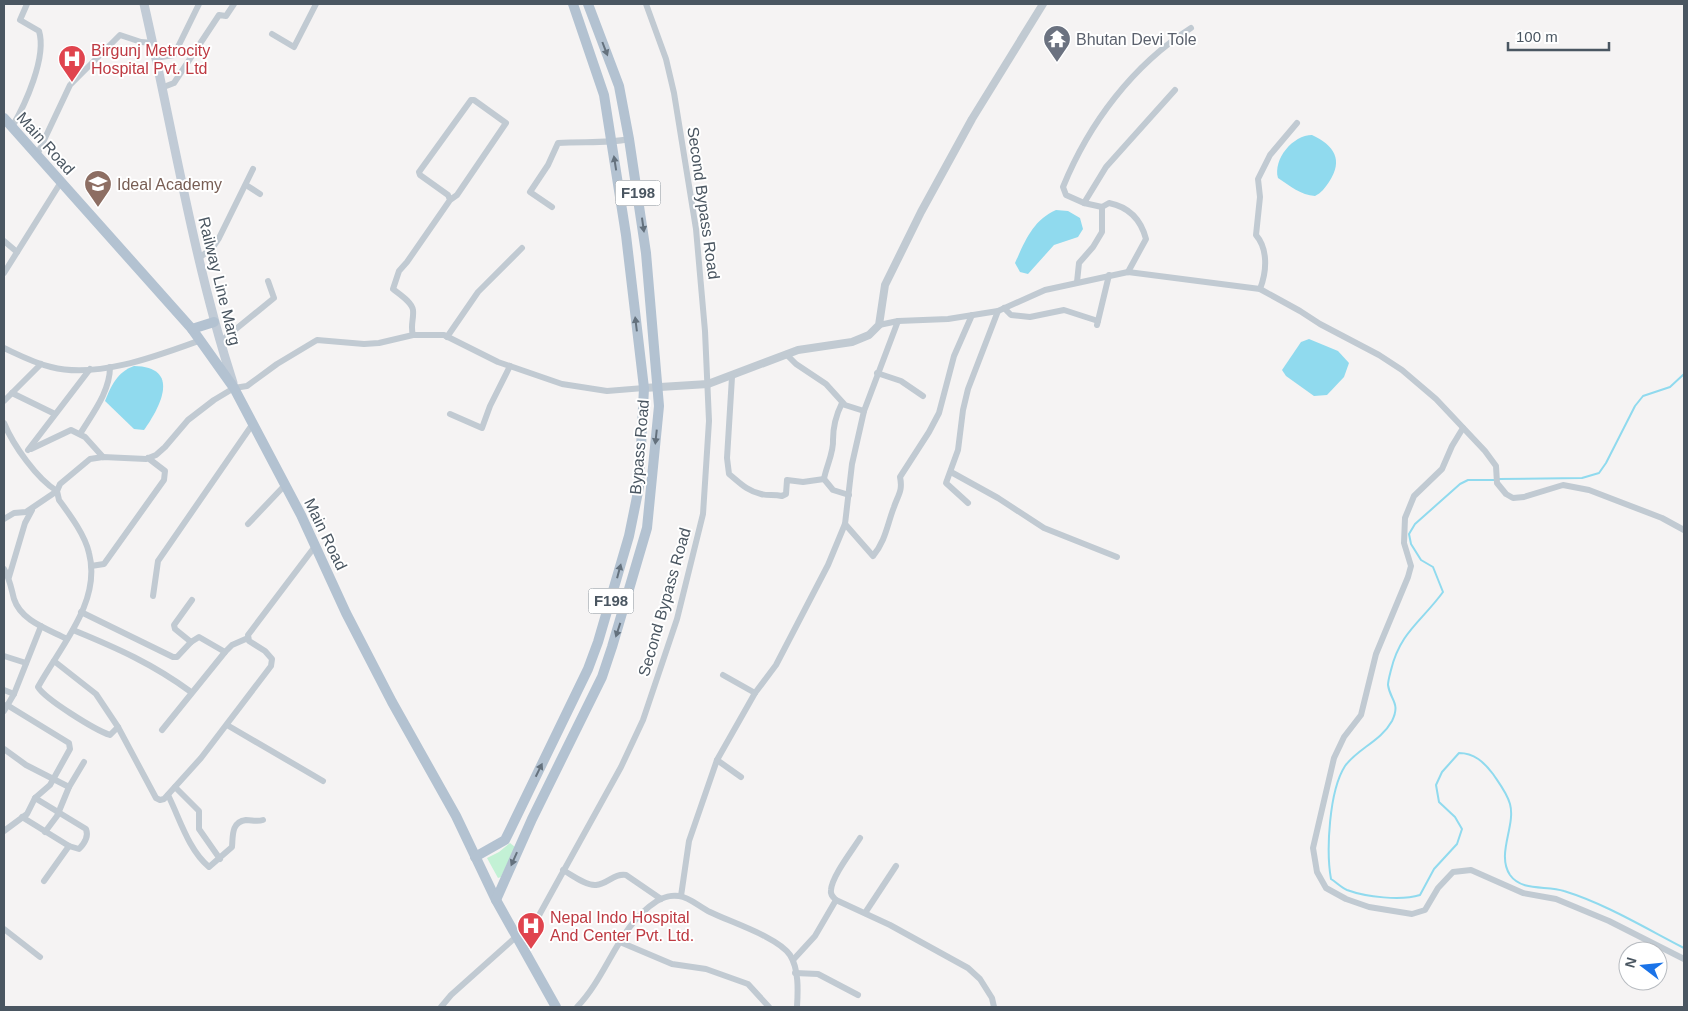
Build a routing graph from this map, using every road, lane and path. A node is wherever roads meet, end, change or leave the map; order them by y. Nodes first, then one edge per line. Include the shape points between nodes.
1 (27, 4) edge
2 (144, 4) edge
3 (199, 4) edge
4 (234, 4) edge
5 (316, 4) edge
6 (573, 4) edge
7 (588, 4) edge
8 (646, 4) edge
9 (1043, 4) edge
10 (1191, 28) dead end
11 (272, 34) dead end
12 (153, 43) junction
13 (155, 58) junction
14 (162, 88) junction
15 (1175, 90) dead end
16 (4, 118) edge
17 (1297, 123) dead end
18 (12, 127) junction
19 (629, 139) junction
20 (612, 143) junction
21 (38, 155) junction
22 (253, 169) dead end
23 (61, 182) junction
24 (246, 185) junction
25 (260, 194) dead end
26 (450, 200) junction
27 (1084, 203) junction
28 (552, 207) dead end
29 (1102, 207) junction
30 (4, 241) edge
31 (522, 248) dead end
32 (17, 252) junction
33 (198, 258) junction
34 (1128, 272) junction
35 (4, 273) edge
36 (1109, 275) junction
37 (268, 281) dead end
38 (1077, 282) junction
39 (1260, 289) junction
40 (1001, 310) junction
41 (972, 315) junction
42 (898, 321) junction
43 (214, 322) junction
44 (879, 325) junction
45 (192, 329) junction
46 (412, 335) junction
47 (446, 337) junction
48 (201, 340) junction
49 (220, 342) junction
50 (4, 348) edge
51 (786, 354) junction
52 (41, 364) junction
53 (510, 366) junction
54 (110, 367) junction
55 (90, 369) junction
56 (877, 373) junction
57 (732, 377) junction
58 (708, 384) junction
59 (234, 388) junction
60 (644, 388) junction
61 (658, 388) junction
62 (12, 393) junction
63 (923, 396) dead end
64 (4, 401) edge
65 (842, 402) junction
66 (864, 411) junction
67 (55, 414) junction
68 (450, 414) dead end
69 (4, 423) edge
70 (252, 425) junction
71 (1463, 428) junction
72 (80, 434) junction
73 (25, 452) junction
74 (103, 457) junction
75 (148, 458) junction
76 (951, 472) junction
77 (824, 479) junction
78 (285, 485) junction
79 (58, 490) junction
80 (849, 495) junction
81 (968, 503) dead end
82 (32, 508) junction
83 (4, 518) edge
84 (248, 524) dead end
85 (845, 524) junction
86 (1684, 530) edge
87 (316, 545) junction
88 (1117, 557) dead end
89 (90, 566) junction
90 (4, 569) edge
91 (9, 577) junction
92 (153, 596) dead end
93 (192, 600) dead end
94 (610, 605) junction
95 (624, 610) junction
96 (81, 612) junction
97 (41, 626) junction
98 (73, 630) junction
99 (248, 638) junction
100 (67, 639) junction
101 (191, 642) junction
102 (225, 652) junction
103 (4, 656) edge
104 (54, 660) junction
105 (26, 663) junction
106 (723, 675) dead end
107 (4, 690) edge
108 (191, 692) junction
109 (755, 693) junction
110 (14, 694) junction
111 (6, 708) edge
112 (227, 725) junction
113 (118, 727) junction
114 (162, 730) dead end
115 (5, 753) edge
116 (717, 760) junction
117 (84, 762) dead end
118 (741, 776) dead end
119 (52, 779) junction
120 (323, 781) dead end
121 (69, 787) junction
122 (175, 787) junction
123 (168, 795) junction
124 (36, 798) junction
125 (59, 812) junction
126 (518, 814) junction
127 (22, 817) junction
128 (532, 819) junction
129 (263, 820) dead end
130 (4, 831) edge
131 (45, 832) junction
132 (860, 838) dead end
133 (69, 846) junction
134 (475, 857) junction
135 (220, 860) junction
136 (896, 866) dead end
137 (563, 870) junction
138 (44, 881) dead end
139 (681, 896) junction
140 (662, 899) junction
141 (496, 900) junction
142 (836, 900) junction
143 (865, 913) junction
144 (4, 929) edge
145 (518, 937) junction
146 (620, 942) junction
147 (40, 957) dead end
148 (1684, 959) edge
149 (793, 960) junction
150 (796, 973) junction
151 (858, 995) dead end
152 (440, 1007) edge
153 (556, 1007) edge
154 (578, 1007) edge
155 (769, 1007) edge
156 (797, 1007) edge
157 (994, 1007) edge

1 - 18 street via 20,20 39,31 40,49 29,94
2 - 12 main road, Railway Line Marg
3 - 13 street via 174,55
4 - 14 street via 226,16 220,14 174,83
5 - 11 street via 294,47
6 - 20 main road, Bypass Road / F198 via 604,95
7 -> 19 main road, Bypass Road / F198 via 619,86
8 - 58 street, Second Bypass Road via 666,59 688,176 701,275
9 - 44 street via 972,119 921,212 885,285
10 - 27 street via 1170,41 1123,89 1107,106 1085,140 1063,187 1066,195
12 - 13 main road, Railway Line Marg
12 - 21 street via 120,35 70,85
13 - 14 main road, Railway Line Marg
14 - 33 main road, Railway Line Marg
15 - 27 street via 1106,167
16 - 18 main road, Main Road
17 - 39 street via 1270,155 1258,179 1260,204 1256,235 1266,253
18 - 21 main road, Main Road
19 - 20 street
19 -> 61 main road, Bypass Road / F198 via 644,238
20 - 28 street via 558,143 530,192
60 -> 20 main road, Bypass Road / F198
21 - 23 main road, Main Road
22 - 24 street
23 - 32 street
23 - 45 main road, Main Road
24 - 25 street
24 - 33 street via 219,238
26 - 26 street via 457,195 506,124 474,100 420,172
26 - 46 street via 399,271 393,289 413,311
27 - 29 street
29 - 34 street via 1116,204 1130,211 1142,226 1146,239
29 - 38 street via 1102,232 1079,263
30 - 32 street
31 - 47 street via 478,292
32 - 35 street
33 - 43 main road, Railway Line Marg
34 - 36 street
34 - 39 street
36 - 38 street
36 - 40 street via 1097,323 1064,310 1030,317 1011,315
37 - 49 street via 274,298
38 - 40 street via 1045,290
39 - 71 street via 1402,370
40 - 41 street
40 - 76 street via 968,389
41 - 42 street
41 - 85 street via 954,356 939,413 900,477 903,487 886,535 873,556
42 - 44 street
42 - 56 street
43 - 45 main road
43 - 49 main road, Railway Line Marg
44 - 51 street via 870,335 852,342
45 - 48 main road, Main Road
46 - 47 street
46 - 59 street via 379,343 317,340 247,386
47 - 53 street
48 - 54 street via 146,360
48 - 59 main road, Main Road
49 - 59 main road, Railway Line Marg
50 - 52 street
51 - 57 street
51 - 65 street via 826,384
52 - 55 street via 68,370
52 - 62 street
53 - 60 street via 562,384 607,392
53 - 68 street via 482,428
54 - 55 street
54 - 72 street via 98,407
55 - 67 street
56 - 63 street via 901,381
56 - 66 street
57 - 58 street
57 - 77 street via 727,458 730,474 750,490 763,495 786,494 787,480
58 - 61 street
58 - 137 street, Second Bypass Road via 703,514 677,618 643,720 592,821
59 - 70 main road, Main Road
59 - 75 street via 188,420 165,447
60 - 61 street
94 -> 60 main road, Bypass Road / F198 via 639,487
61 -> 95 main road, Bypass Road / F198 via 647,528
62 - 64 street
62 - 67 street
65 - 66 street
65 - 77 street via 831,434 833,440
66 - 80 street
67 - 73 street
69 - 73 street
70 - 78 main road, Main Road
70 - 92 street via 158,561
71 - 86 street via 1496,466 1497,483 1513,498 1563,485 1589,490 1662,518
71 - 148 street via 1442,469 1414,496 1405,518 1404,543 1411,566 1376,654 1361,714 1334,758 1314,848 1317,872 1326,888 1346,899 1369,907 1412,914 1425,910 1438,888 1453,872 1471,870 1523,893 1556,899 1609,921
72 - 73 street via 66,431
72 - 74 street
73 - 79 street via 36,473
74 - 75 street
74 - 79 street via 90,460 60,484
75 - 89 street via 165,471 164,480 104,564
76 - 81 street via 946,483 948,487
76 - 88 street via 1044,528
77 - 80 street via 833,490
78 - 84 street
78 - 87 main road, Main Road
79 - 82 street
79 - 89 street via 59,500 89,553
80 - 85 street
82 - 83 street
82 - 91 street
85 - 109 street via 828,565 776,665
87 - 99 street via 263,612
87 - 134 main road, Main Road via 346,613
89 - 96 street
90 - 91 street
91 - 97 street via 18,610
93 - 101 street via 174,625
94 - 95 main road
126 -> 94 main road, Bypass Road / F198 via 588,668
95 -> 128 main road, Bypass Road / F198 via 602,678
96 - 98 street
96 - 101 street via 173,657 177,657
97 - 100 street
97 - 105 street
98 - 100 street
98 - 108 street via 128,652
99 - 102 street
99 - 112 street via 272,659 271,666
100 - 104 street
101 - 102 street via 199,637
102 - 108 street
103 - 105 street
104 - 113 street via 96,694
104 - 113 street via 39,689 103,732 110,735
105 - 110 street
106 - 109 street
107 - 110 street
108 - 114 street
109 - 116 street
110 - 111 street
111 - 119 street via 69,743 68,755
112 - 120 street
112 - 122 street
113 - 123 street via 156,798 160,800
115 - 119 street
116 - 118 street
116 - 139 street via 689,841
117 - 121 street
119 - 121 street
119 - 124 street
121 - 125 street
122 - 123 street
122 - 135 street via 199,811 198,829
123 - 135 street via 184,833 203,862 209,867
124 - 125 street
124 - 127 street
125 - 131 street
125 - 133 street via 88,833 78,848
126 - 128 main road
126 - 134 main road, F198 via 504,840
127 - 130 street
127 - 131 street
128 -> 141 main road, F198
129 - 135 street via 246,820 236,826 232,847
131 - 133 street
132 - 142 street via 830,890
133 - 138 street
134 - 141 main road, Main Road
136 - 143 street
137 - 140 street via 598,885 626,874
137 - 145 street, Second Bypass Road via 537,919
139 - 140 street
139 - 149 street via 763,935 788,952
140 - 146 street via 637,918
141 - 145 main road, Main Road
142 - 143 street
142 - 149 street via 815,936
143 - 157 street via 968,968 980,979
144 - 147 street
145 - 152 street, Second Bypass Road
145 - 153 main road, Main Road
146 - 154 street
146 - 155 street via 672,964 706,968 748,984
149 - 150 street
150 - 151 street via 818,974
150 - 156 street

